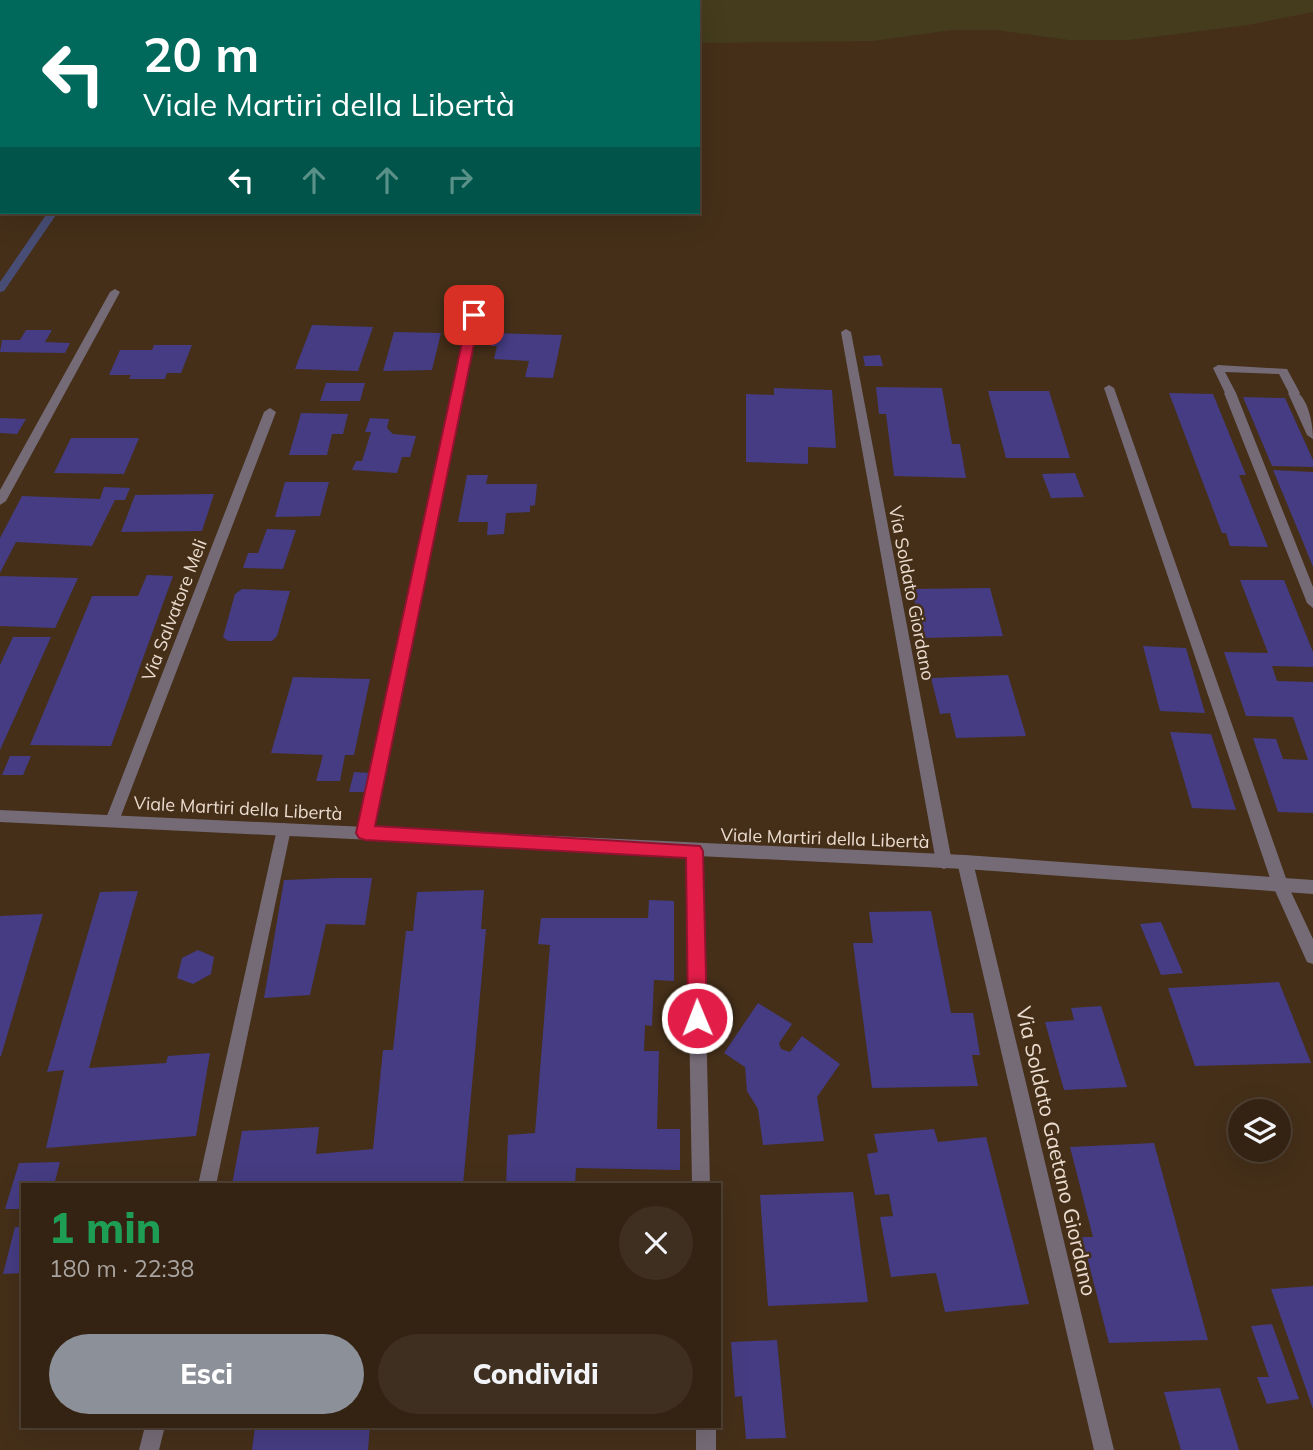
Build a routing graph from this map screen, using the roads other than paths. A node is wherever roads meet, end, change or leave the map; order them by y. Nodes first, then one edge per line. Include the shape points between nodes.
1 (115, 292) dead end
2 (474, 315) dead end
3 (846, 331) dead end
4 (1109, 388) dead end
5 (270, 412) dead end
6 (1313, 435) edge
7 (0, 501) edge
8 (1313, 603) edge
9 (0, 816) edge
10 (111, 821) junction
11 (285, 829) junction
12 (365, 833) junction
13 (694, 851) junction
14 (944, 862) junction
15 (965, 863) junction
16 (1280, 884) junction
17 (1313, 887) edge
18 (1313, 957) edge
19 (207, 1183) edge
20 (701, 1183) edge
21 (154, 1428) edge
22 (706, 1428) edge
23 (149, 1450) edge
24 (706, 1450) edge
25 (1104, 1450) edge

1 - 7 street
2 - 12 street
3 - 14 street, Via Soldato Giordano
4 - 16 street
5 - 10 street, Via Salvatore Meli
6 - 8 street via 1283,371 1218,368
9 - 10 street, Viale Martiri della Libertà
10 - 11 street, Viale Martiri della Libertà
11 - 12 street, Viale Martiri della Libertà
11 - 19 street
12 - 13 street, Viale Martiri della Libertà
13 - 14 street, Viale Martiri della Libertà
13 - 20 street
14 - 15 street, Viale Martiri della Libertà
15 - 16 street, Viale Martiri della Libertà
15 - 25 street, Via Soldato Gaetano Giordano
16 - 17 street, Viale Martiri della Libertà
16 - 18 street
21 - 23 street
22 - 24 street

